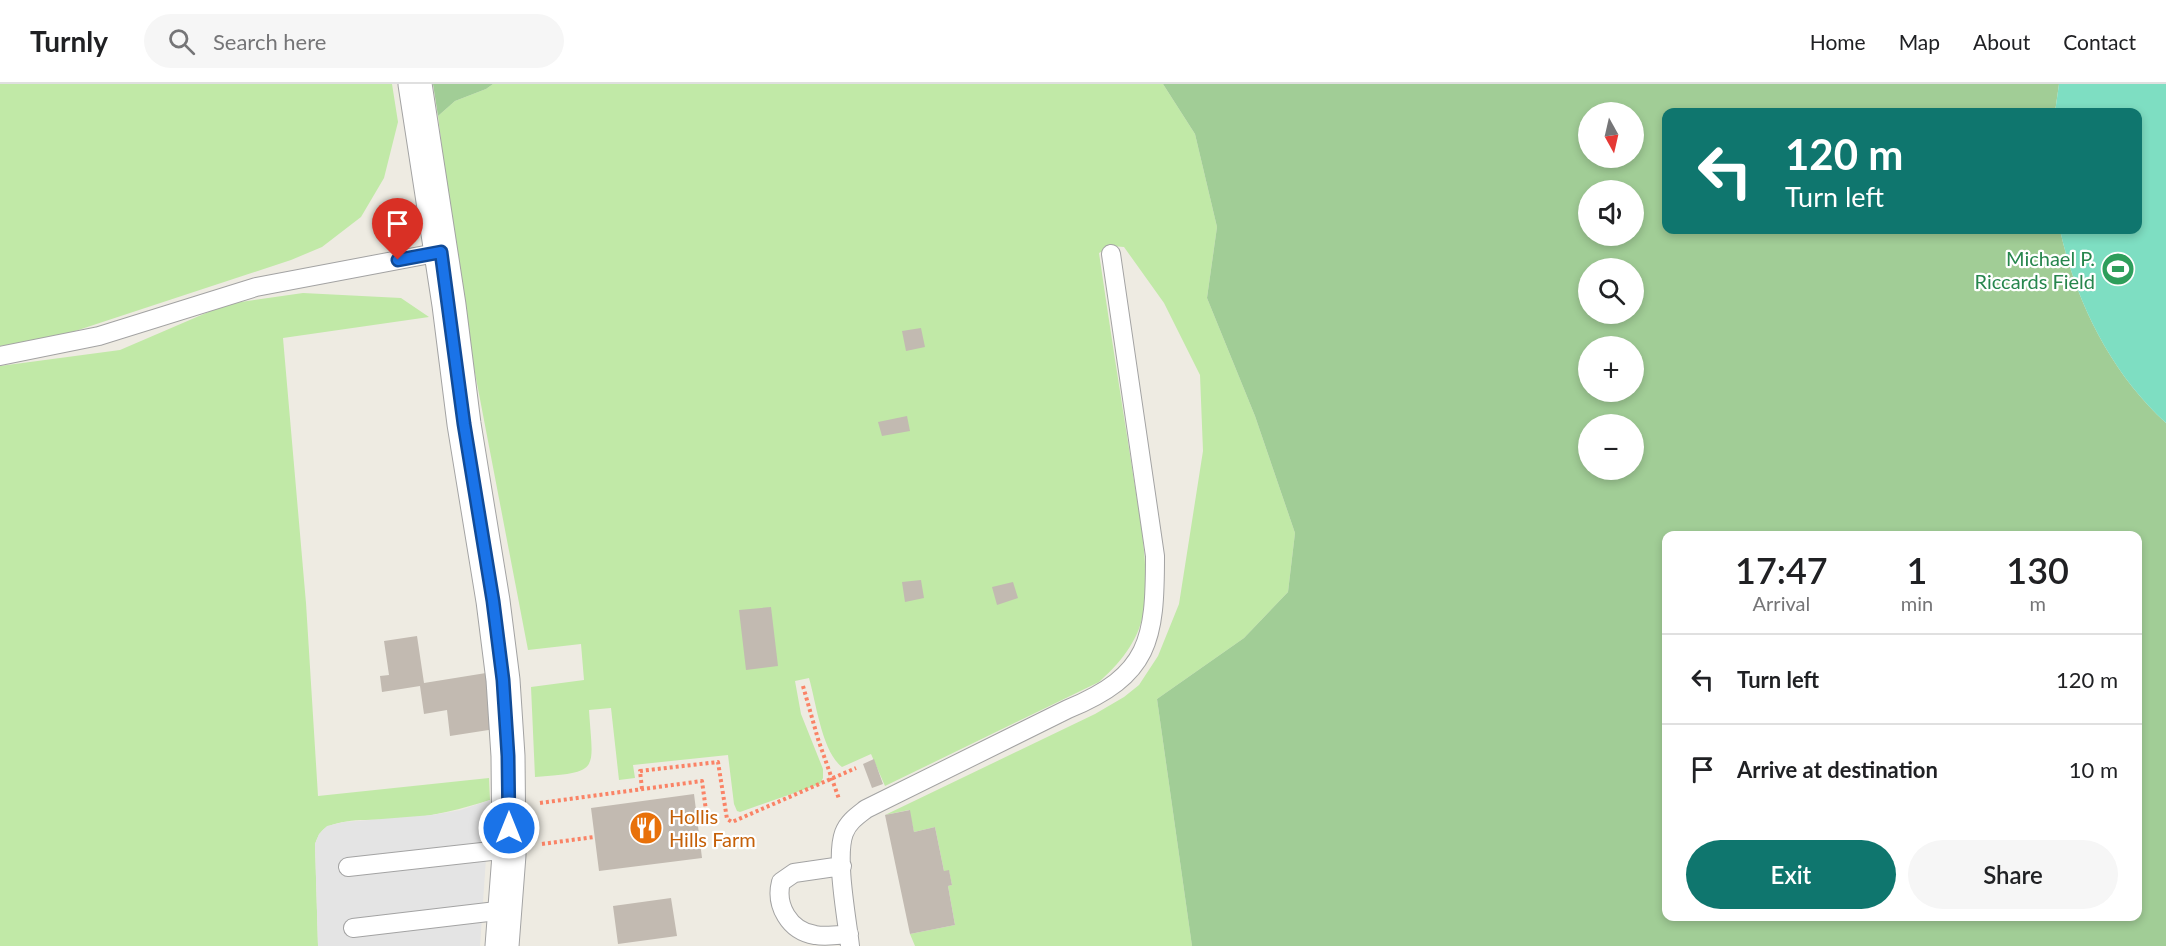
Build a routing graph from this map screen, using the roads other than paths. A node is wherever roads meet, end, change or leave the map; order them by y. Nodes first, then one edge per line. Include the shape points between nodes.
1 (415, 84) edge
2 (441, 252) junction
3 (1111, 254) dead end
4 (0, 356) edge
5 (509, 849) junction
6 (842, 866) junction
7 (348, 867) dead end
8 (505, 910) junction
9 (353, 928) dead end
10 (849, 940) edge
11 (502, 946) edge

1 - 2 street
2 - 4 lane via 256,287 99,336
2 - 5 street via 503,680
3 - 6 lane via 1155,556 1150,632 1141,655 1126,677 1100,696 876,804 850,822 843,834
5 - 7 lane
5 - 8 street
6 - 10 lane
6 - 10 lane via 794,873 781,882 778,893 788,918 806,933
8 - 9 lane
8 - 11 street

